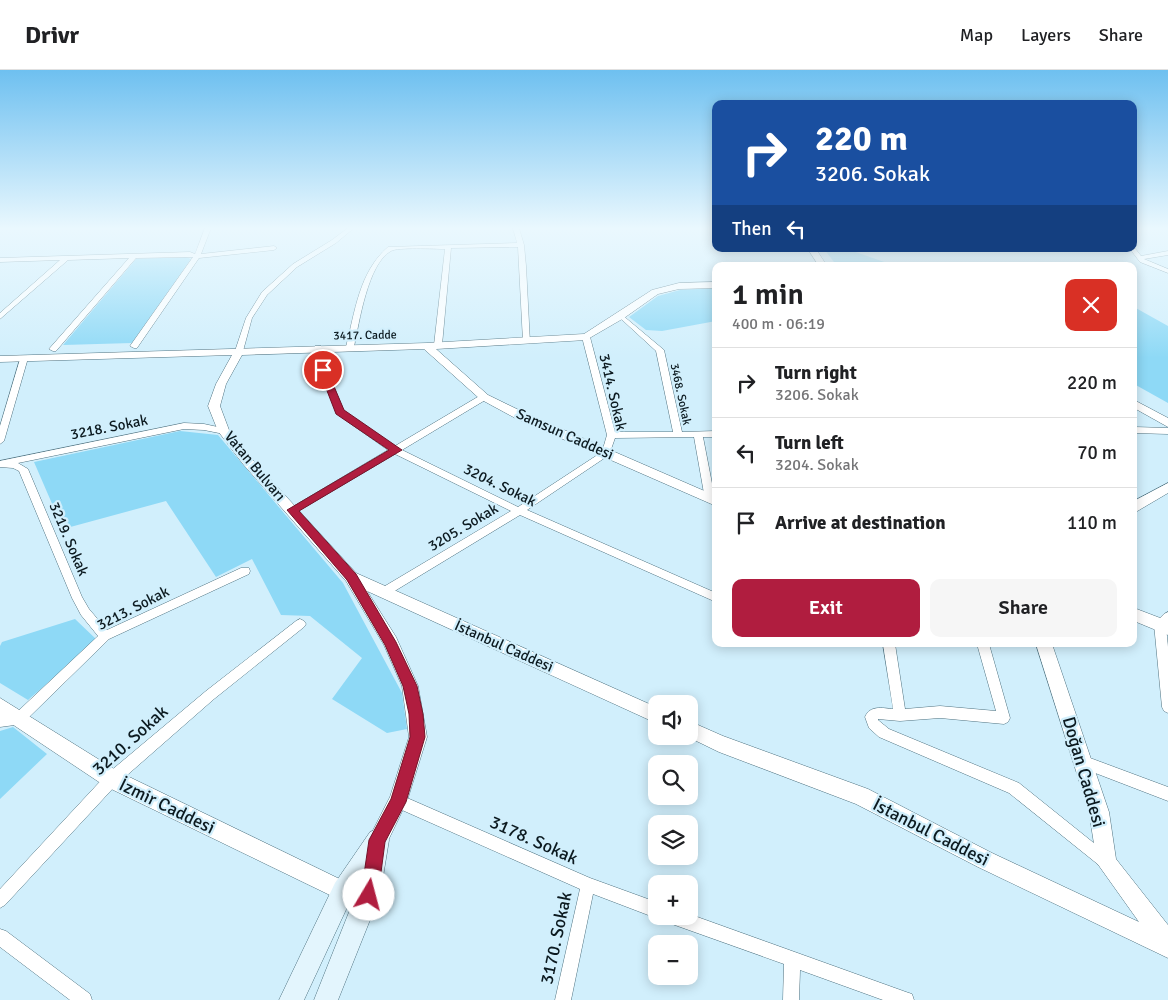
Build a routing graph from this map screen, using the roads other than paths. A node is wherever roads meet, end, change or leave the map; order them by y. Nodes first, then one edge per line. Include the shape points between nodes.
1 (51, 271) edge
2 (120, 271) edge
3 (186, 271) edge
4 (290, 271) edge
5 (372, 271) edge
6 (444, 271) edge
7 (522, 271) edge
8 (712, 285) edge
9 (621, 316) junction
10 (0, 317) edge
11 (586, 336) junction
12 (526, 341) junction
13 (433, 345) junction
14 (134, 346) junction
15 (241, 347) junction
16 (350, 347) junction
17 (318, 348) junction
18 (53, 349) junction
19 (0, 351) edge
20 (24, 358) junction
21 (0, 359) edge
22 (484, 397) junction
23 (1137, 405) edge
24 (1168, 423) edge
25 (1137, 430) edge
26 (224, 431) junction
27 (1168, 431) edge
28 (698, 434) junction
29 (712, 434) edge
30 (611, 435) junction
31 (678, 435) junction
32 (0, 441) edge
33 (396, 450) junction
34 (606, 453) junction
35 (0, 464) edge
36 (1168, 488) edge
37 (712, 496) edge
38 (712, 500) edge
39 (1137, 505) edge
40 (292, 510) junction
41 (519, 511) junction
42 (244, 571) dead end
43 (351, 577) junction
44 (384, 592) junction
45 (712, 596) edge
46 (1137, 615) edge
47 (1165, 623) edge
48 (300, 624) dead end
49 (105, 636) junction
50 (890, 647) edge
51 (984, 647) edge
52 (1045, 647) edge
53 (0, 706) edge
54 (1168, 707) edge
55 (648, 710) edge
56 (900, 715) junction
57 (9, 721) edge
58 (698, 733) edge
59 (1082, 761) junction
60 (112, 779) junction
61 (1168, 794) edge
62 (398, 802) junction
63 (378, 840) junction
64 (1108, 863) junction
65 (588, 885) junction
66 (342, 891) junction
67 (0, 900) edge
68 (648, 907) edge
69 (697, 925) edge
70 (0, 937) edge
71 (1168, 945) edge
72 (792, 960) junction
73 (84, 1000) edge
74 (291, 1000) edge
75 (326, 1000) edge
76 (563, 1000) edge
77 (791, 1000) edge
78 (906, 1000) edge

1 - 10 street
2 - 18 street
3 - 14 street
4 - 15 street via 274,286 248,319
5 - 16 street
6 - 13 street
7 - 12 street
8 - 9 street, 3417. Cadde via 680,286 655,292
9 - 11 street, 3417. Cadde
9 - 31 street, 3468. Sokak via 660,350
11 - 12 street, 3417. Cadde
11 - 30 street, 3414. Sokak
12 - 13 street, 3417. Cadde
13 - 16 street, 3417. Cadde
13 - 22 street, Samsun Caddesi
14 - 15 street, 3417. Cadde
14 - 18 street, 3417. Cadde
15 - 17 street, 3417. Cadde
15 - 20 street, 3417. Cadde
15 - 26 street, Vatan Bulvarı via 221,384 214,406
16 - 17 street, 3417. Cadde
17 - 33 street, 3204. Sokak via 317,356 340,412
18 - 19 street, 3417. Cadde
20 - 21 street, 3417. Cadde
20 - 32 street
22 - 33 street
22 - 34 street, Samsun Caddesi
23 - 24 street
25 - 27 street
26 - 35 street, 3218. Sokak via 184,426
26 - 40 street, Vatan Bulvarı
28 - 29 street
28 - 31 street
28 - 37 street
30 - 31 street
30 - 34 street, 3414. Sokak
33 - 40 street
33 - 41 street, 3204. Sokak
34 - 38 street, Samsun Caddesi
34 - 41 street, 3205. Sokak
35 - 49 street, 3219. Sokak via 23,469 77,598
36 - 39 street
40 - 43 street, Vatan Bulvarı
41 - 44 street, 3205. Sokak
41 - 45 street, 3204. Sokak
42 - 49 street, 3213. Sokak
43 - 44 street, İstanbul Caddesi
43 - 62 street, Vatan Bulvarı via 390,642 410,686 414,705 418,737
44 - 55 street, İstanbul Caddesi
46 - 47 street
47 - 54 street
48 - 60 street, 3210. Sokak
49 - 57 street, 3213. Sokak
50 - 56 street
51 - 56 street via 1004,718 940,712
52 - 59 street, Doğan Caddesi
53 - 57 street, İzmir Caddesi
56 - 64 street via 876,713 871,717 873,724 884,733 1014,788
57 - 60 street, İzmir Caddesi
58 - 71 street, İstanbul Caddesi via 861,796 985,860
59 - 61 street
59 - 64 street, Doğan Caddesi via 1099,812
60 - 66 street, İzmir Caddesi
60 - 67 street, 3210. Sokak
62 - 63 street, Vatan Bulvarı
62 - 65 street, 3178. Sokak
63 - 66 main road, Vatan Bulvarı
63 - 75 main road, Vatan Bulvarı via 369,895
64 - 71 street, Doğan Caddesi
65 - 68 street, 3178. Sokak
65 - 76 street, 3170. Sokak
66 - 74 main road, Vatan Bulvarı
69 - 72 street
70 - 73 street
72 - 77 street
72 - 78 street

